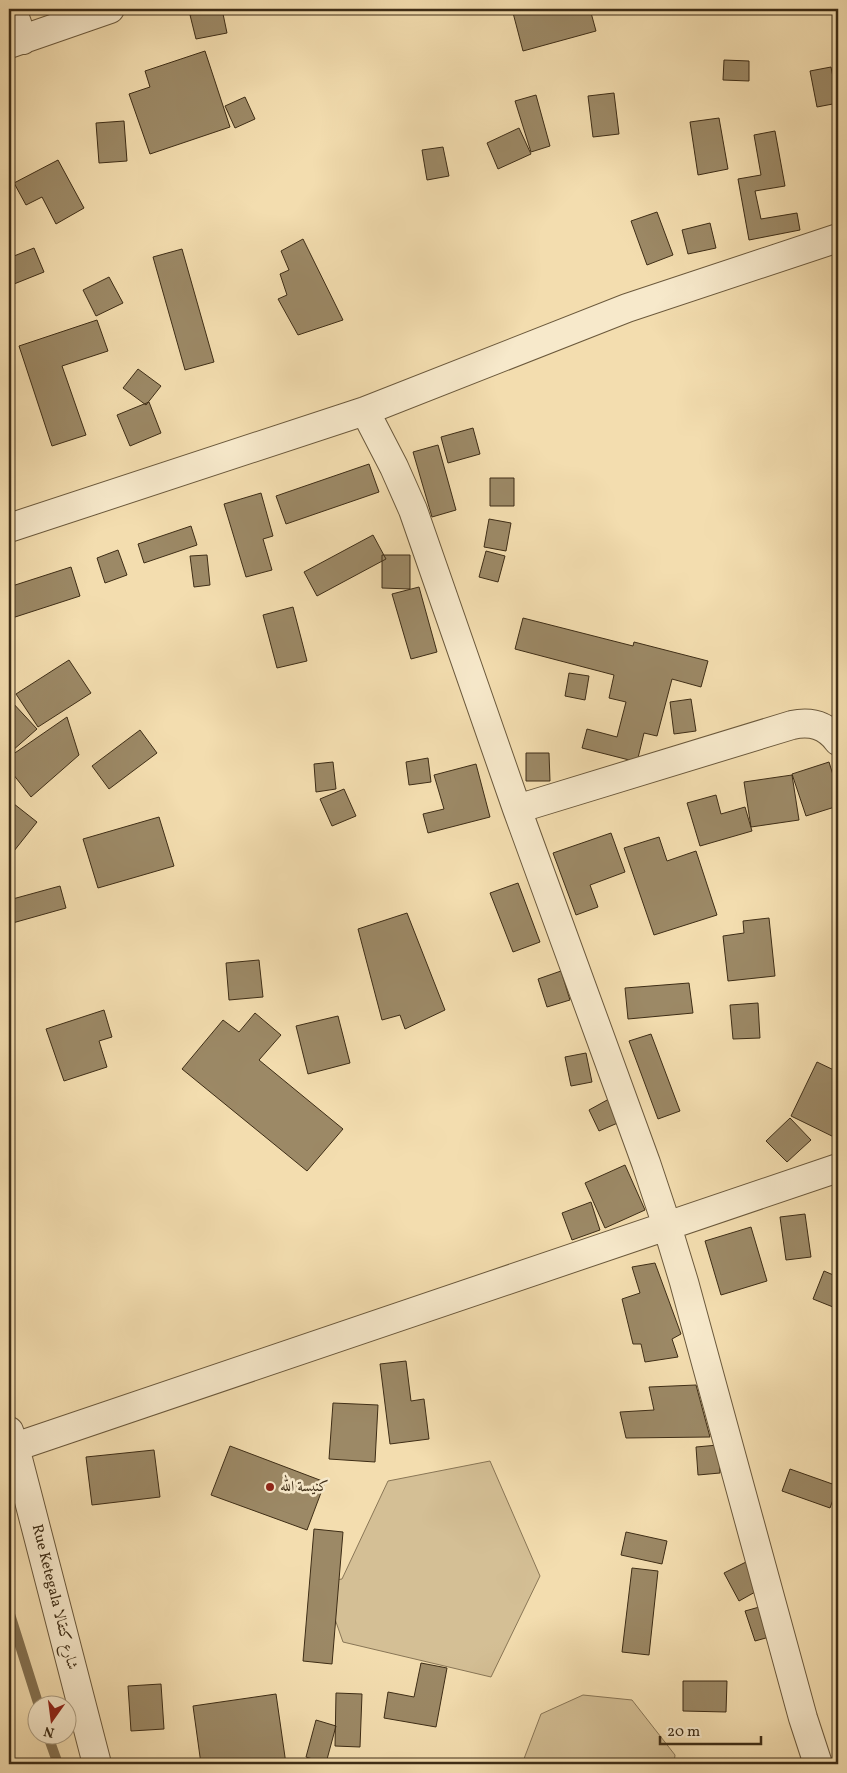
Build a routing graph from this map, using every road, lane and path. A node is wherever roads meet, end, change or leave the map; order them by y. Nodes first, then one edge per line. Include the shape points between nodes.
1 (12, 9) edge
2 (110, 9) edge
3 (16, 42) edge
4 (838, 238) edge
5 (365, 411) junction
6 (9, 528) edge
7 (838, 740) edge
8 (517, 809) junction
9 (838, 1168) edge
10 (667, 1226) junction
11 (12, 1439) edge
12 (97, 1764) edge
13 (818, 1764) edge

1 - 3 street
2 - 3 street
4 - 5 street via 627,308
5 - 6 street
5 - 8 street via 413,510
7 - 8 street via 820,725 792,725
8 - 10 street
9 - 10 street
10 - 11 street
10 - 13 street
11 - 12 street, Rue Ketegala شارع كتقالا

